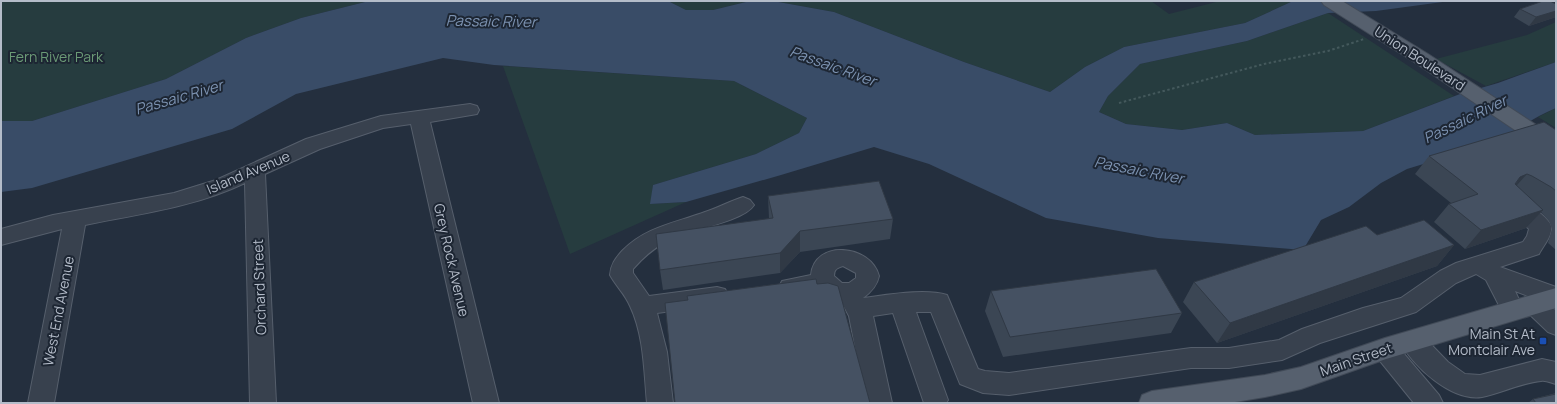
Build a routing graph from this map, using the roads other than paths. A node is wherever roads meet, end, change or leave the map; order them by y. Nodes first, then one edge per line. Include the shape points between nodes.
1 (1330, 1) edge
2 (470, 110) dead end
3 (419, 116) junction
4 (1556, 148) edge
5 (255, 172) junction
6 (1511, 202) edge
7 (743, 205) dead end
8 (75, 219) junction
9 (1, 237) edge
10 (1487, 270) junction
11 (824, 282) junction
12 (770, 290) edge
13 (740, 294) edge
14 (853, 300) junction
15 (1539, 302) edge
16 (900, 303) junction
17 (642, 306) junction
18 (1556, 325) edge
19 (1412, 341) junction
20 (1385, 349) junction
21 (1556, 373) edge
22 (935, 400) dead end
23 (41, 403) edge
24 (263, 403) edge
25 (486, 403) edge
26 (660, 403) edge
27 (880, 403) edge
28 (1152, 403) edge
29 (1430, 403) edge

1 - 4 main road, Union Boulevard
2 - 3 street, Island Avenue
3 - 5 street, Island Avenue via 381,122 334,136
3 - 25 street, Grey Rock Avenue
5 - 8 street, Island Avenue via 175,200
5 - 24 street, Orchard Street
6 - 10 street via 1540,226 1538,238 1531,248
7 - 17 street via 712,218 671,230 648,241 634,253 622,266 621,275 629,283
8 - 9 street, Island Avenue
8 - 23 street, West End Avenue
10 - 15 street
10 - 15 street
10 - 16 street via 1464,269 1408,306 1311,336 1282,350 1229,358 1192,358 1009,384 983,382 969,376 939,302
11 - 12 street
11 - 14 street
11 - 14 street via 822,271 829,261 842,257 857,260 866,270 867,276 866,282
13 - 17 street
14 - 16 street
14 - 27 street via 861,315
15 - 18 street
15 - 19 main road, Main Street
16 - 22 street
17 - 26 street via 654,341
19 - 20 main road, Main Street
19 - 21 street via 1439,370 1460,384 1480,386 1542,370
20 - 28 main road, Main Street via 1301,378
20 - 29 street

